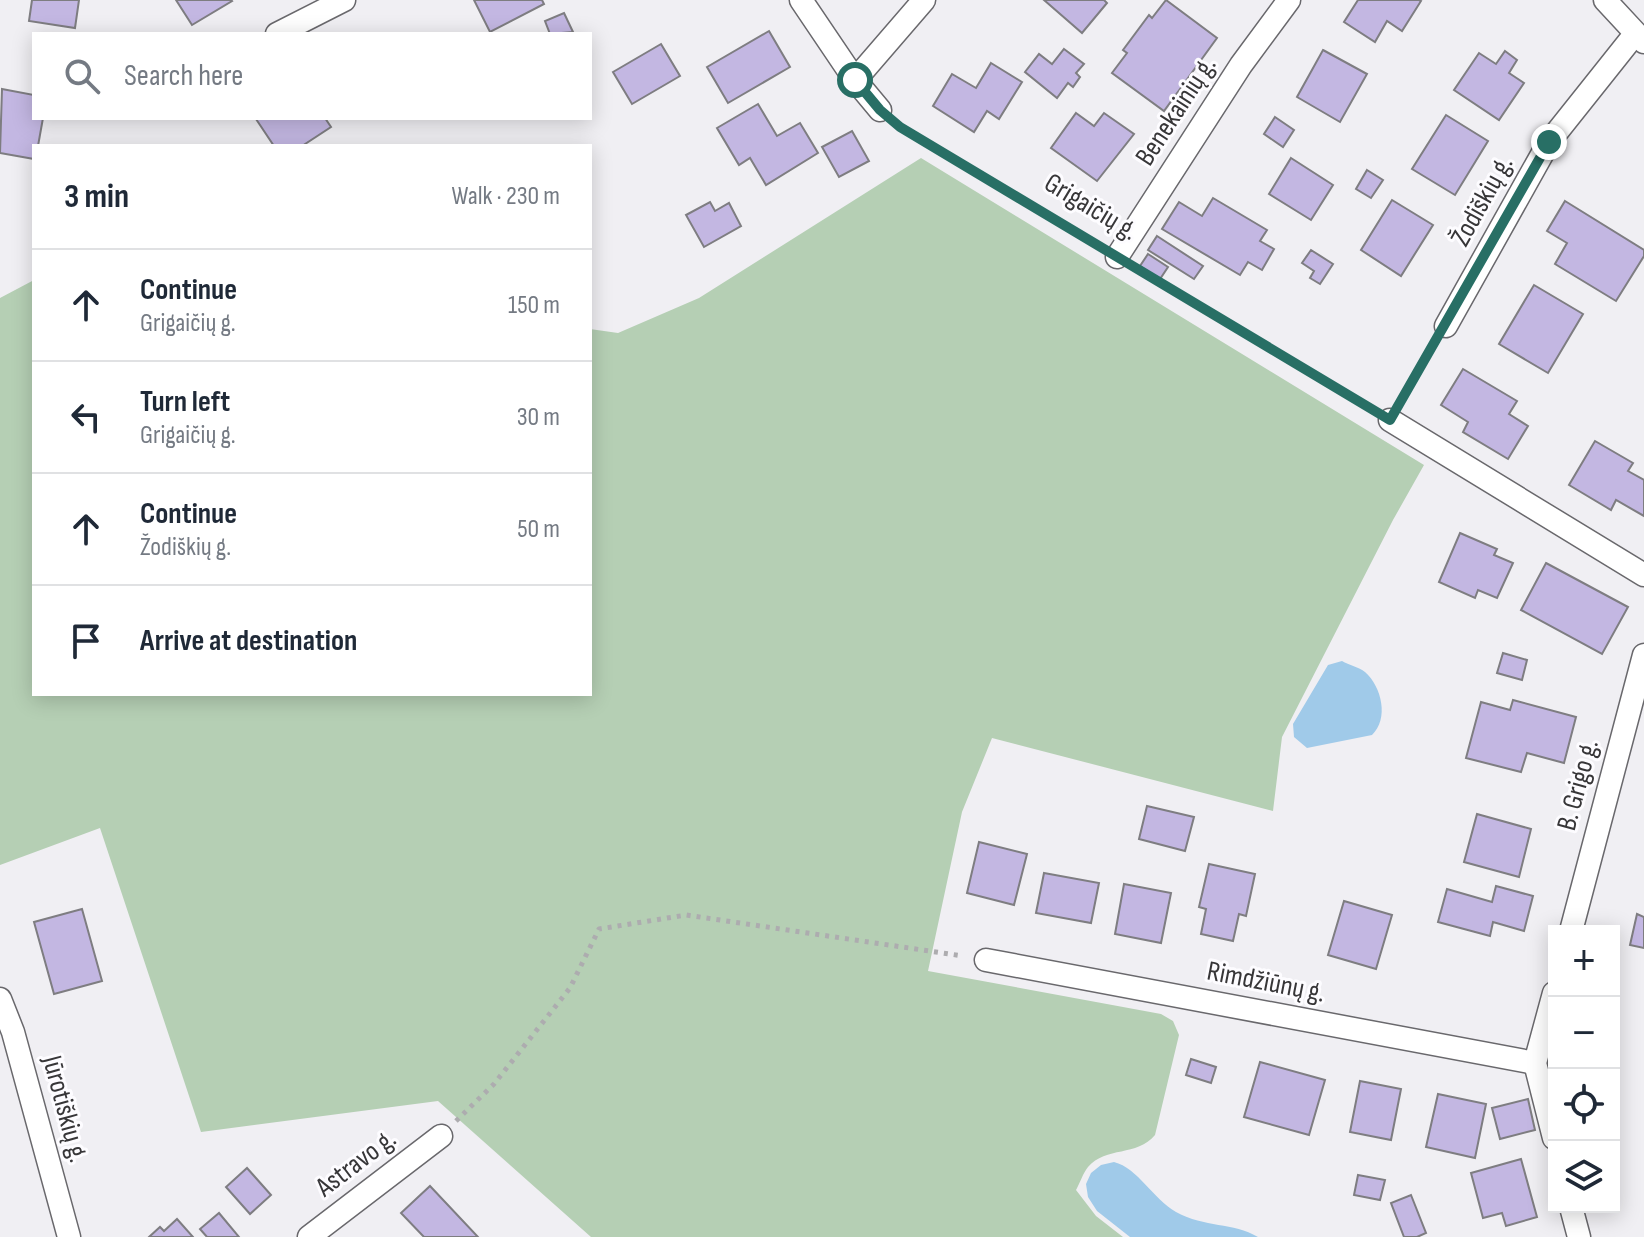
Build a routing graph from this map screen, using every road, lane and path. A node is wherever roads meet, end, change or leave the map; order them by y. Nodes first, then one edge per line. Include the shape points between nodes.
1 (344, 0) edge
2 (801, 0) edge
3 (924, 0) edge
4 (1289, 0) edge
5 (1605, 0) edge
6 (281, 32) edge
7 (1640, 38) edge
8 (855, 80) junction
9 (880, 110) joint
10 (1117, 257) junction
11 (1446, 326) joint
12 (1390, 420) junction
13 (1644, 575) edge
14 (1644, 655) edge
15 (1573, 925) edge
16 (986, 960) joint
17 (1553, 997) edge
18 (0, 999) edge
19 (1535, 1063) junction
20 (1548, 1114) edge
21 (441, 1136) joint
22 (1573, 1213) edge
23 (69, 1237) edge
24 (309, 1237) edge
25 (1579, 1237) edge

1 - 6 street
2 - 8 street
3 - 8 street
4 - 10 street, Benekainių g.
5 - 7 street
7 - 11 street, Žodiškių g. via 1549,142
8 - 9 street
9 - 10 path, Grigaičių g.
10 - 12 path, Grigaičių g.
11 - 12 path
12 - 13 street
14 - 15 street, B. Grigo g.
16 - 19 street, Rimdžiūnų g.
16 - 21 path via 686,915 599,929 570,988 494,1084
17 - 19 street
18 - 23 street, Jūrotiškių g.
19 - 20 street
21 - 24 street, Astravo g.
22 - 25 street

